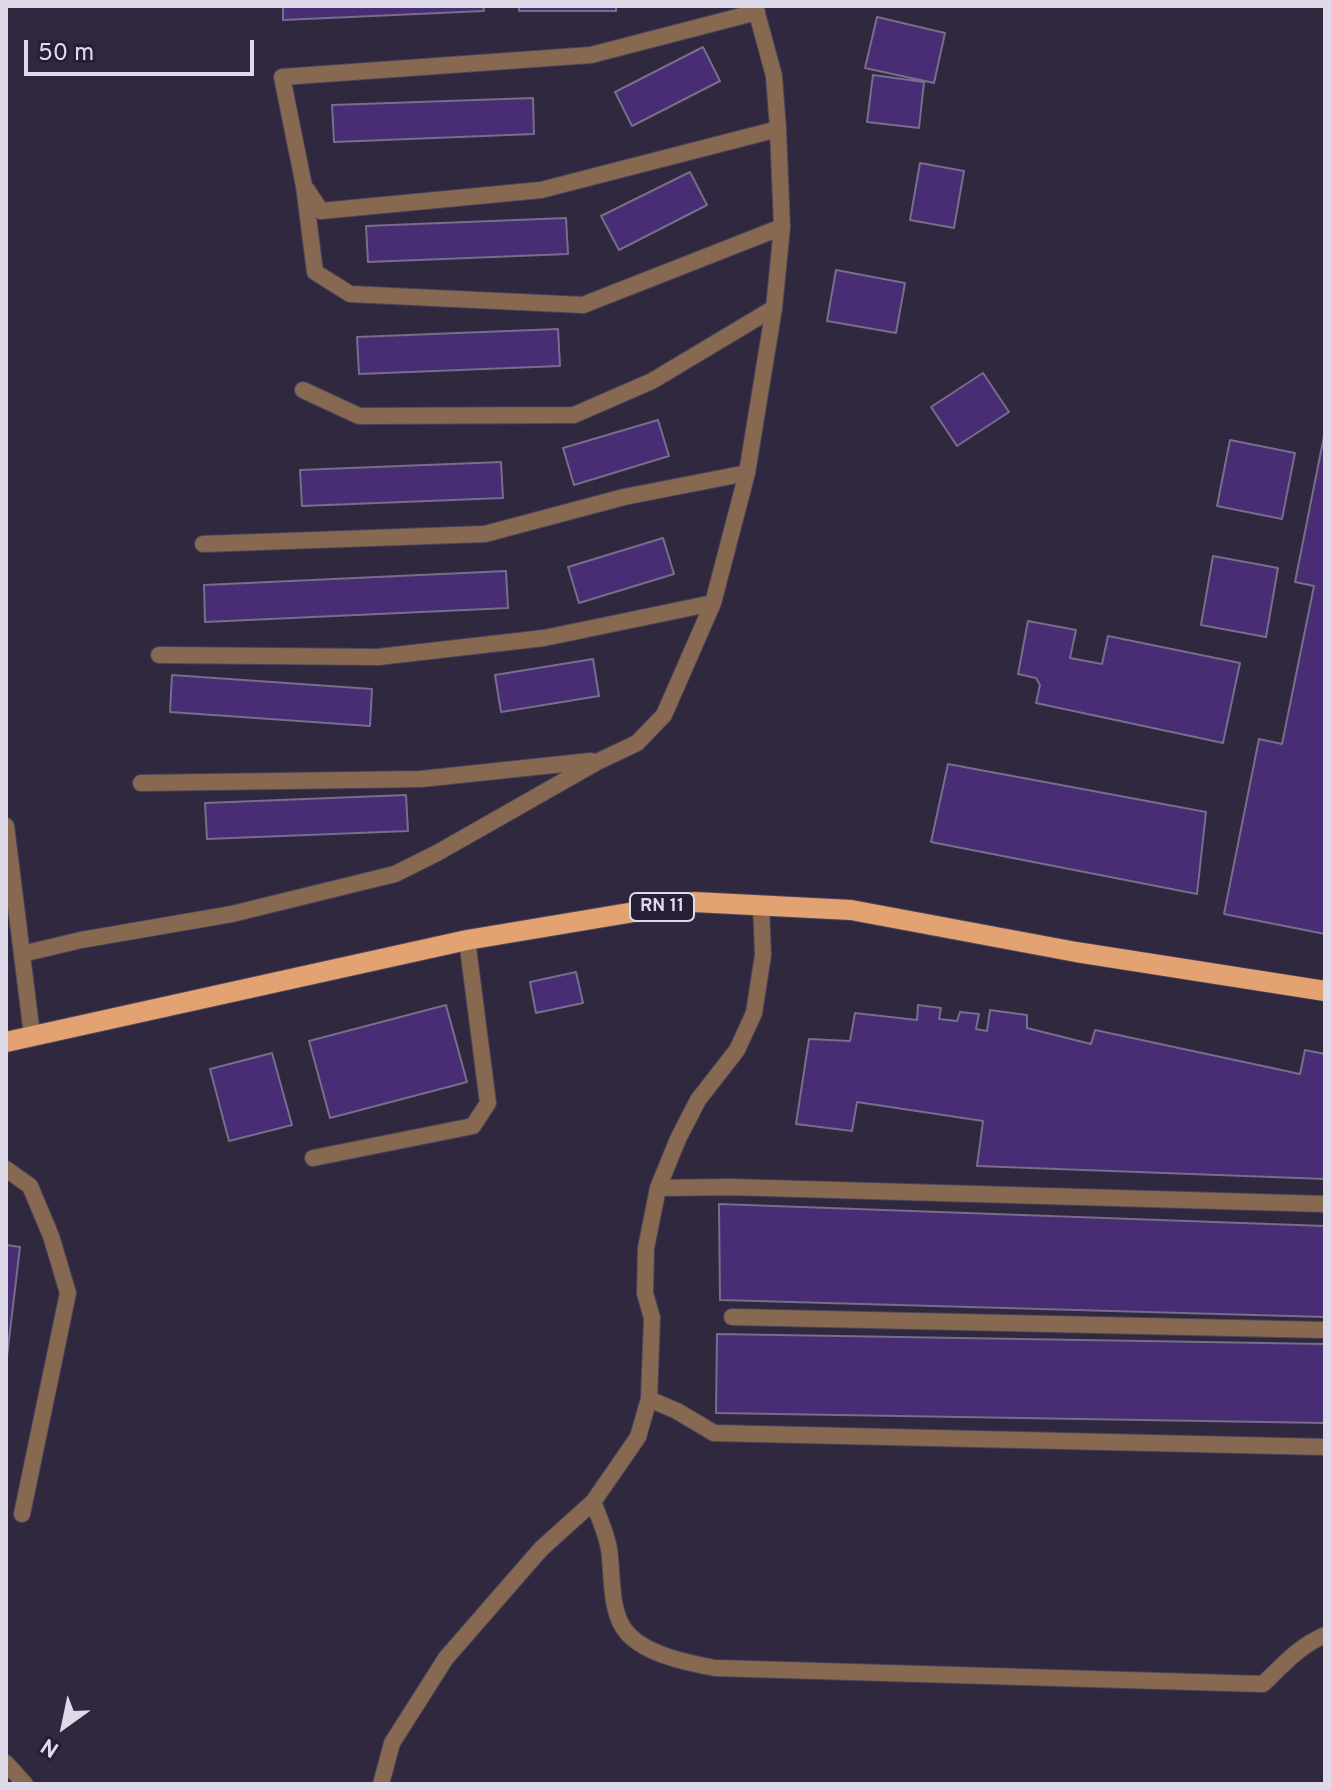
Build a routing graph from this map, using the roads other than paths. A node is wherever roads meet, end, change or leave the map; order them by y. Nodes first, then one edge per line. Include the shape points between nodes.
1 (756, 9) edge
2 (778, 129) junction
3 (304, 186) junction
4 (782, 227) junction
5 (774, 308) junction
6 (303, 390) dead end
7 (747, 473) junction
8 (203, 544) dead end
9 (713, 603) junction
10 (159, 655) dead end
11 (599, 761) junction
12 (141, 783) dead end
13 (6, 826) edge
14 (761, 905) junction
15 (467, 940) junction
16 (22, 954) junction
17 (1325, 991) edge
18 (32, 1035) junction
19 (6, 1042) edge
20 (313, 1158) dead end
21 (6, 1169) edge
22 (658, 1188) junction
23 (1325, 1204) edge
24 (732, 1317) dead end
25 (1325, 1330) edge
26 (649, 1399) junction
27 (1325, 1447) edge
28 (593, 1502) junction
29 (22, 1514) dead end
30 (1325, 1635) edge
31 (6, 1763) edge
32 (25, 1784) edge
33 (381, 1784) edge

1 - 2 street via 774,76
1 - 3 street via 591,55 282,77
2 - 3 street via 541,190 321,211
2 - 4 street
3 - 4 street via 315,272 350,294 583,305
4 - 5 street
5 - 6 street via 652,381 574,415 359,416
5 - 7 street
7 - 8 street via 624,497 485,534
7 - 9 street
9 - 10 street via 544,638 378,657
9 - 11 street via 664,715 637,743
11 - 12 street via 421,779
11 - 16 street via 395,874 232,914
13 - 16 street
14 - 15 main road, RN 11 via 694,902
14 - 17 main road, RN 11 via 851,910
14 - 22 street via 763,955 754,1013 737,1050 698,1100
15 - 18 main road, RN 11
15 - 20 street via 488,1103 473,1126
16 - 18 street
18 - 19 main road, RN 11
21 - 29 street via 30,1186 68,1293
22 - 23 street
22 - 26 street via 646,1248 645,1293 652,1318
24 - 25 street
26 - 27 street via 714,1433
26 - 28 street via 638,1437
28 - 30 street via 608,1546 617,1611 628,1634 685,1663 1263,1684 1288,1658
28 - 33 street via 541,1549 446,1658 392,1743
31 - 32 street

